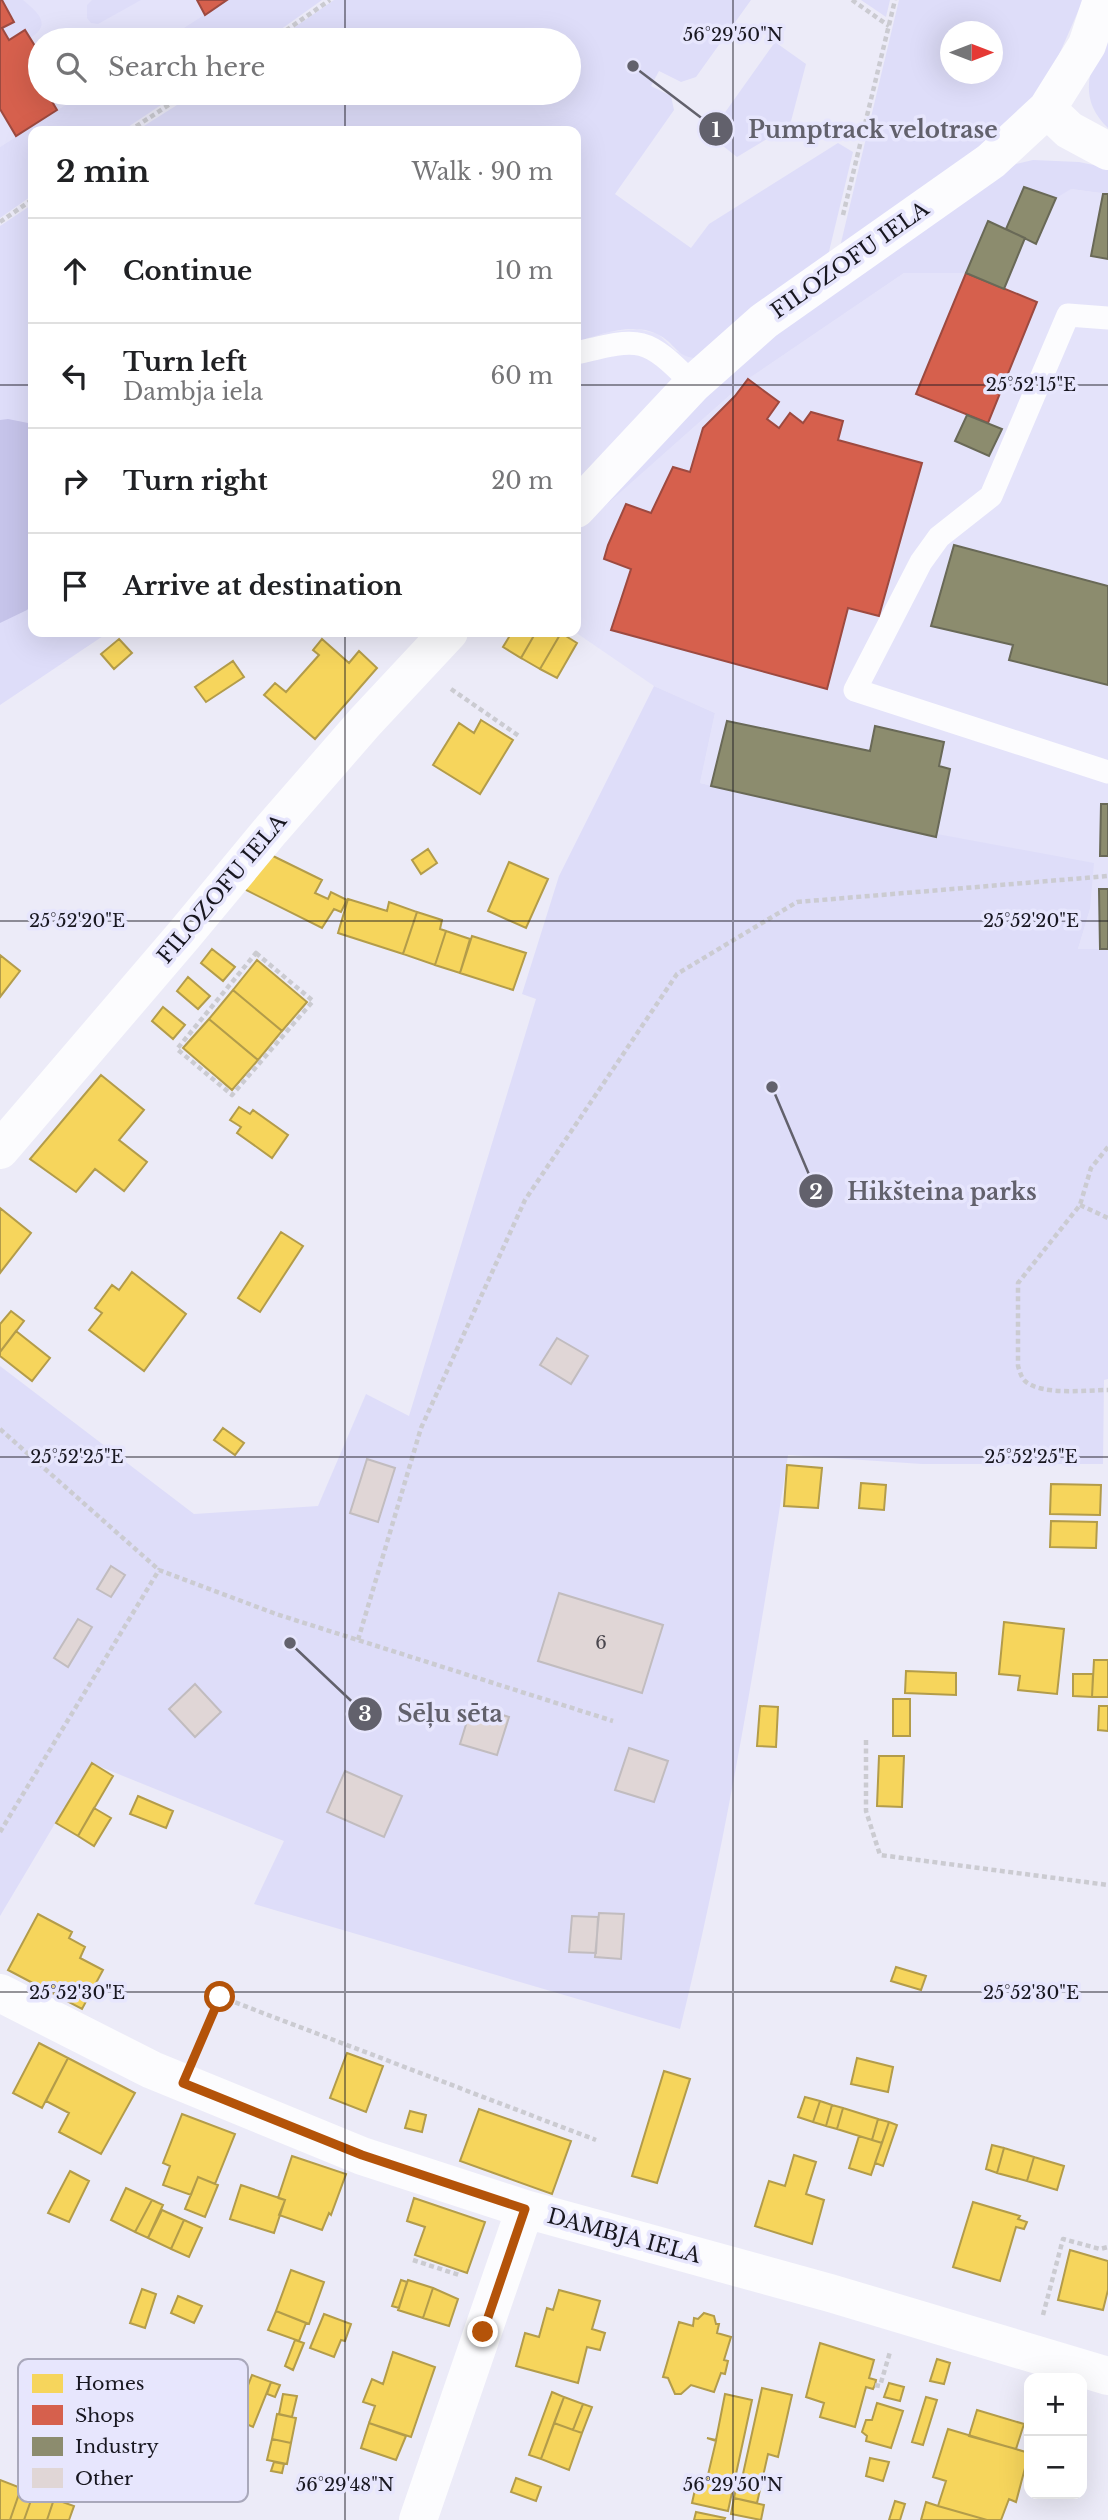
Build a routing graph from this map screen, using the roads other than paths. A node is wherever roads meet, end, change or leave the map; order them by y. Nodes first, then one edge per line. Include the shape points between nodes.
1 (1102, 0) edge
2 (1047, 109) junction
3 (1108, 150) edge
4 (1108, 318) edge
5 (581, 352) edge
6 (693, 384) junction
7 (581, 504) edge
8 (444, 637) edge
9 (1108, 772) edge
10 (0, 1150) edge
11 (0, 1993) edge
12 (525, 2209) junction
13 (1108, 2376) edge
14 (418, 2520) edge

1 - 2 street, FILOZOFU IELA via 1087,45
2 - 3 street via 1069,130
2 - 6 street, FILOZOFU IELA via 991,161 764,321
4 - 9 lane via 1069,315 991,496 939,537 921,562 855,690
5 - 6 lane via 616,343 649,345
6 - 7 street, FILOZOFU IELA
8 - 10 street, FILOZOFU IELA via 279,820
11 - 12 street, DAMBJA IELA via 183,2083 362,2155
12 - 13 street, DAMBJA IELA
12 - 14 street

